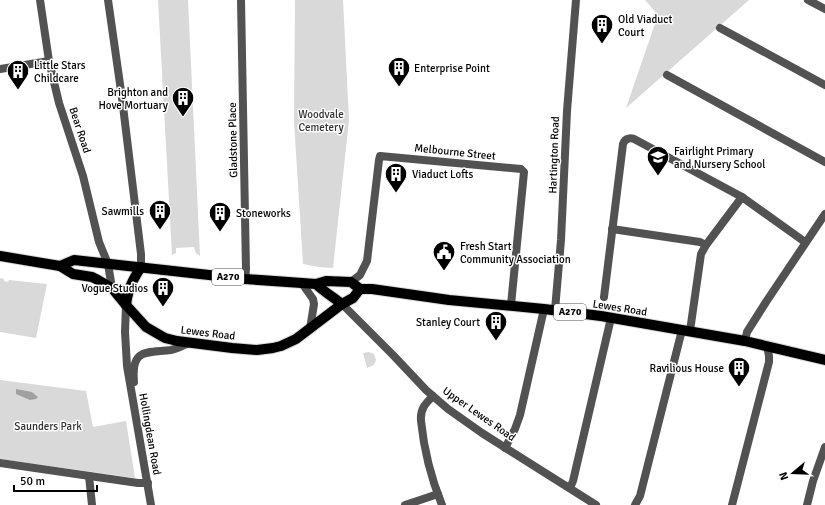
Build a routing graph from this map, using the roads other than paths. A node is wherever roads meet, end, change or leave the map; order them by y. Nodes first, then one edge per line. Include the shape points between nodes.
1 (40, 0) edge
2 (108, 0) edge
3 (241, 0) edge
4 (576, 0) edge
5 (808, 0) edge
6 (825, 9) edge
7 (720, 28) dead end
8 (50, 61) junction
9 (0, 69) edge
10 (667, 75) dead end
11 (825, 85) edge
12 (825, 162) edge
13 (742, 197) junction
14 (825, 214) edge
15 (612, 229) junction
16 (805, 242) junction
17 (706, 245) junction
18 (0, 256) edge
19 (108, 264) junction
20 (60, 266) junction
21 (141, 267) junction
22 (246, 279) junction
23 (301, 282) junction
24 (351, 282) junction
25 (316, 284) junction
26 (112, 288) junction
27 (360, 289) junction
28 (328, 293) joint
29 (604, 297) dead end
30 (342, 304) junction
31 (126, 305) junction
32 (511, 305) junction
33 (544, 309) junction
34 (555, 310) junction
35 (611, 318) junction
36 (310, 329) junction
37 (686, 331) junction
38 (745, 341) junction
39 (190, 343) junction
40 (766, 346) junction
41 (824, 358) edge
42 (433, 396) junction
43 (133, 401) junction
44 (825, 447) edge
45 (505, 448) junction
46 (0, 463) edge
47 (89, 476) junction
48 (148, 483) junction
49 (570, 488) junction
50 (438, 494) junction
51 (92, 505) edge
52 (151, 505) edge
53 (405, 505) edge
54 (442, 505) edge
55 (596, 505) edge
56 (635, 505) edge
57 (732, 505) edge
58 (807, 505) edge

1 - 8 street, Bear Road
2 - 21 street
3 - 22 street, Gladstone Place
4 - 34 street, Hartington Road via 566,111
5 - 6 street
7 - 11 street
8 - 9 street
8 - 19 street, Bear Road via 59,103
10 - 12 street
13 - 15 street via 628,138 623,144
13 - 16 street
13 - 17 street
14 - 16 street
15 - 17 street
15 - 29 street
16 - 38 street via 747,332
17 - 37 street
18 - 20 main road, Lewes Road / A270
19 - 20 main road, Lewes Road / A270 via 74,260
19 - 21 main road, Lewes Road / A270
19 - 26 street, Bear Road
20 - 26 main road, Lewes Road / A270 via 73,274 92,277
21 - 22 main road, Lewes Road / A270
21 - 31 main road via 128,292
22 - 23 main road, Lewes Road / A270
23 - 25 main road, Lewes Road / A270
23 - 36 street via 314,304
24 - 25 main road, Lewes Road / A270 via 326,281
24 - 27 main road
24 - 32 street, Melbourne Street via 360,275 368,261 380,156 521,169 524,172
25 - 28 main road, Lewes Road / A270
26 - 31 main road, Lewes Road / A270
27 - 30 main road, Lewes Road / A270
27 - 32 main road, Lewes Road / A270
28 - 30 main road, Upper Lewes Road / A270
30 - 36 main road, Lewes Road / A270
30 - 42 street, Upper Lewes Road
31 - 39 main road, Lewes Road / A270 via 146,327 159,335 170,340
31 - 43 street, Hollingdean Road via 127,366
32 - 33 main road, Lewes Road / A270
33 - 34 main road, Lewes Road / A270
33 - 45 street via 520,415
34 - 35 main road, Lewes Road / A270
35 - 37 main road, Lewes Road / A270
35 - 49 street
36 - 39 main road, Lewes Road / A270 via 296,339 273,348 246,349
37 - 38 main road, Lewes Road / A270
37 - 56 street via 640,496
38 - 40 main road, Lewes Road / A270
39 - 43 street via 173,350 147,351 136,360 136,392
40 - 41 main road, Lewes Road / A270
40 - 57 street via 769,362
42 - 45 street, Upper Lewes Road
42 - 50 street via 422,408 421,414 427,458
43 - 48 street, Hollingdean Road
44 - 58 street
45 - 49 street, Upper Lewes Road
46 - 47 street
47 - 48 street
47 - 51 street
48 - 52 street, Hollingdean Road
49 - 55 street, Upper Lewes Road
50 - 53 street
50 - 54 street

